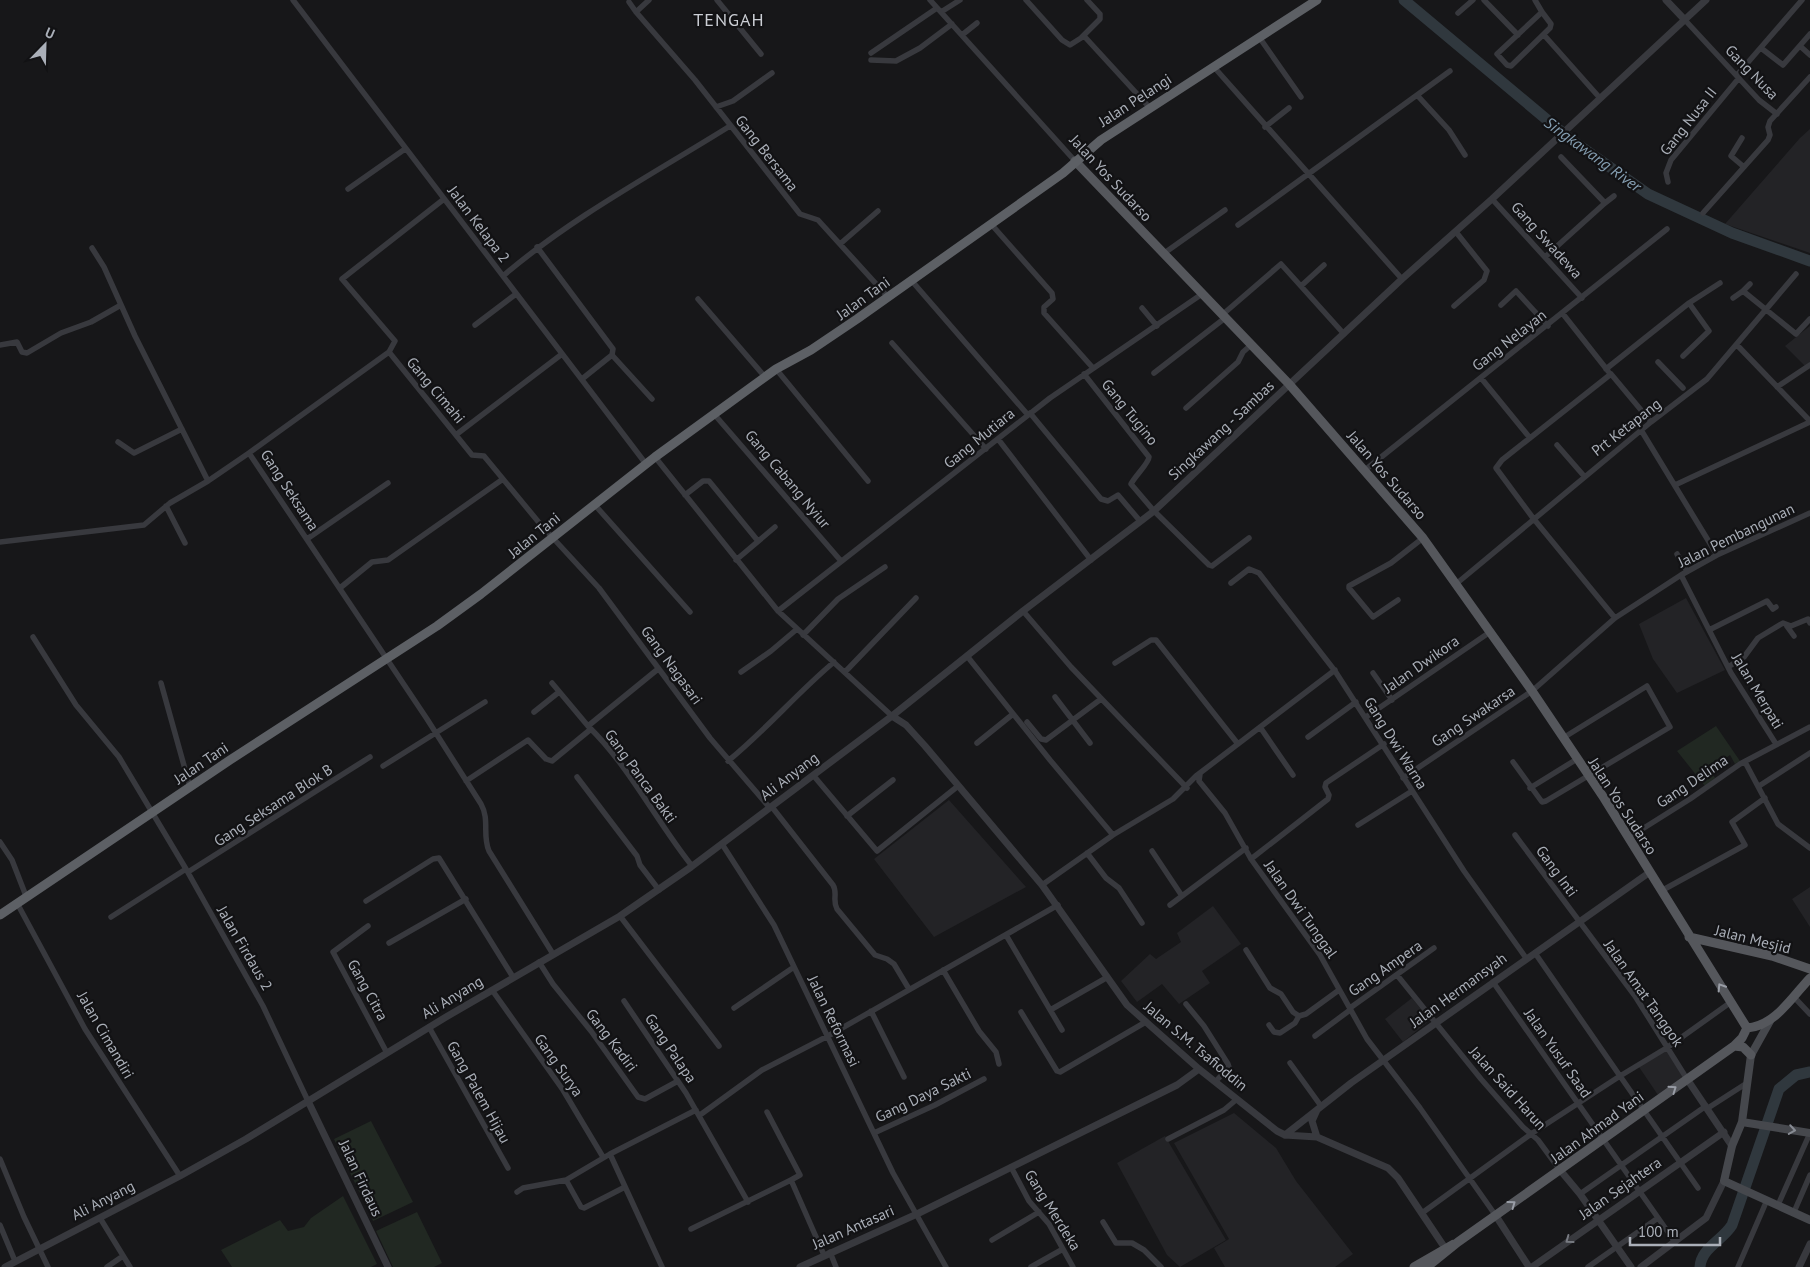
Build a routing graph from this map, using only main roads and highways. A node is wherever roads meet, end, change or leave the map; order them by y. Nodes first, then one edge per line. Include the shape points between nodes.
1 (1317, 0) edge
2 (1075, 161) junction
3 (0, 915) edge
4 (1689, 937) junction
5 (1714, 943) junction
6 (1702, 954) junction
7 (1810, 969) edge
8 (1810, 978) edge
9 (1770, 1021) junction
10 (1747, 1028) junction
11 (1734, 1046) junction
12 (1751, 1055) junction
13 (1742, 1122) junction
14 (1810, 1133) edge
15 (1810, 1220) edge
16 (1458, 1242) junction
17 (1414, 1267) edge
18 (1427, 1267) edge

1 - 2 highway, Jalan Pelangi via 1101,140
2 - 3 highway, Jalan Tani via 1063,173 830,339 764,377 655,457 481,594 387,660
2 - 4 main road, Jalan Yos Sudarso via 1289,384 1422,538 1577,758
4 - 5 main road, Jalan Mesjid
4 - 6 main road, Jalan Yos Sudarso
5 - 6 main road
5 - 7 main road, Jalan Mesjid via 1772,956
10 -> 6 main road, Jalan Yos Sudarso
8 - 9 main road
9 - 10 main road
9 - 12 main road
10 - 11 main road, Jalan Ahmad Yani
11 - 12 main road via 1743,1047
16 -> 11 main road, Jalan Ahmad Yani
12 - 13 main road
13 -> 14 main road
13 - 15 main road via 1732,1146 1724,1181
16 - 17 main road
16 - 18 main road

